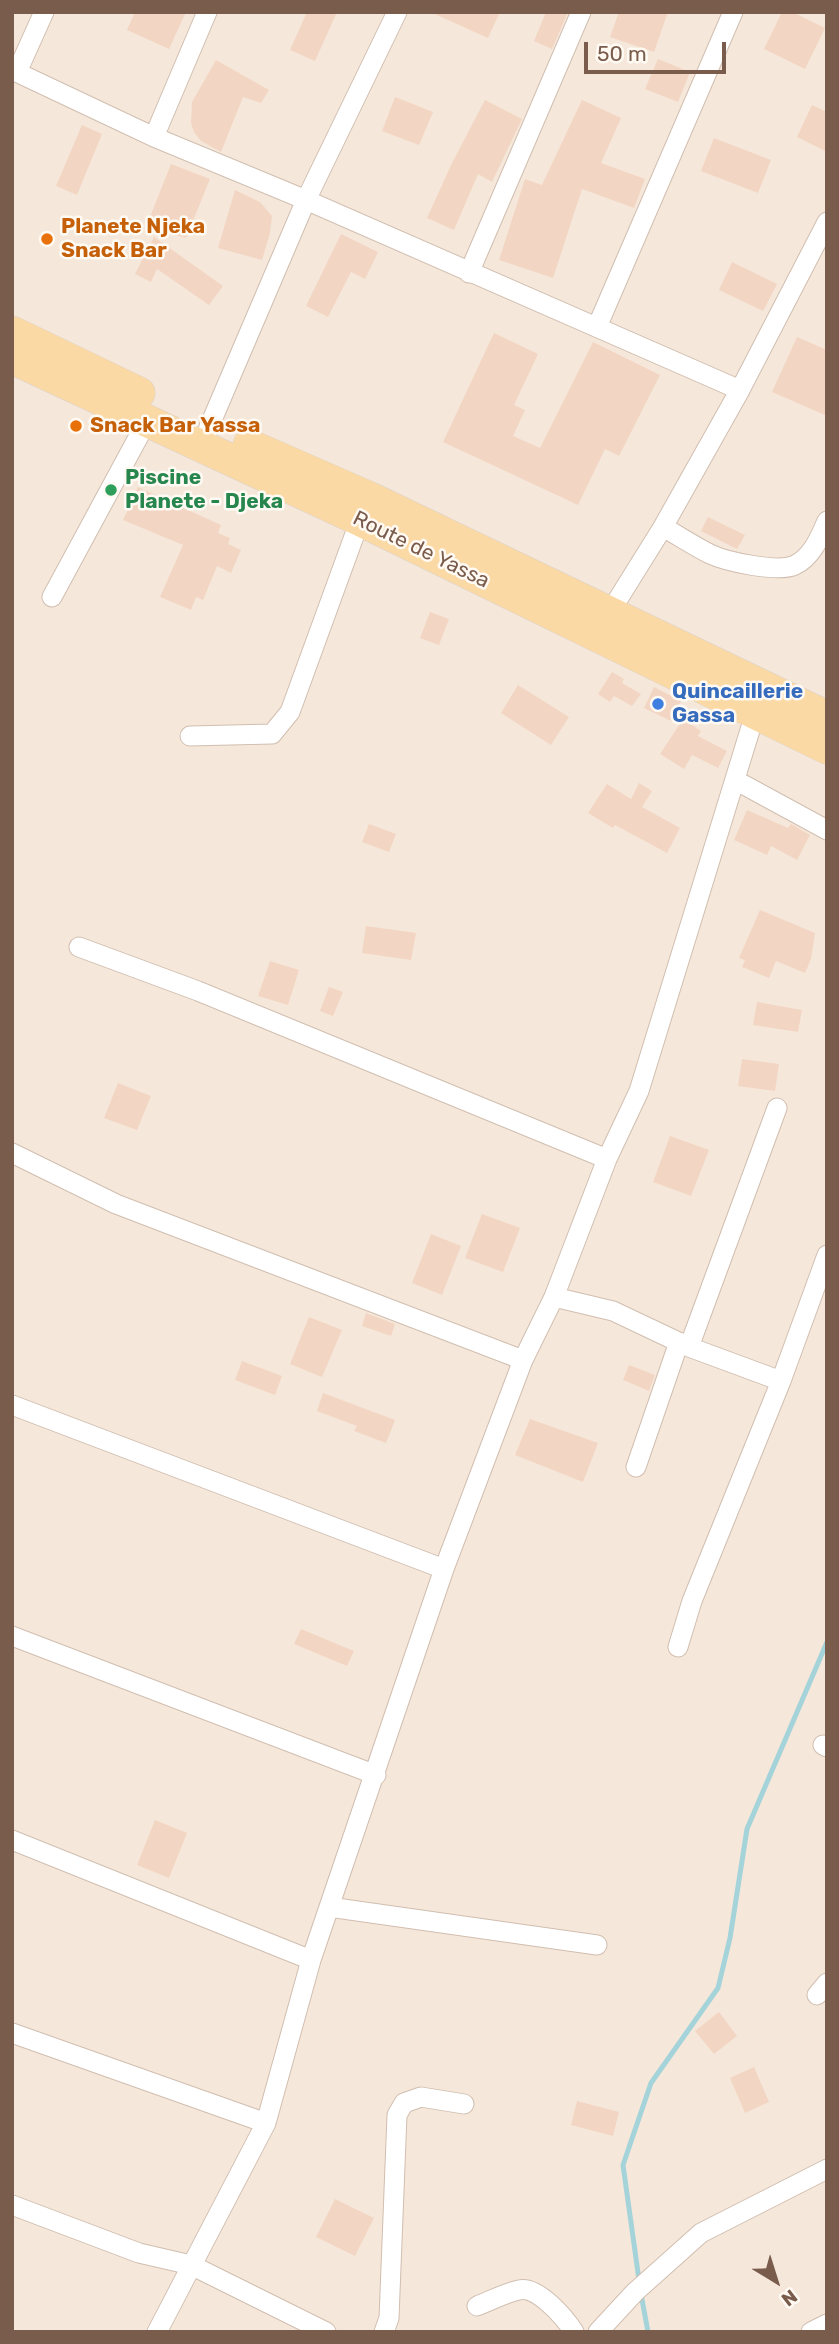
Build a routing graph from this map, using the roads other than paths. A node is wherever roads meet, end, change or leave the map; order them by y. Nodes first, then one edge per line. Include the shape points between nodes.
1 (44, 12) edge
2 (207, 12) edge
3 (397, 12) edge
4 (581, 12) edge
5 (733, 12) edge
6 (15, 71) edge
7 (154, 137) junction
8 (306, 200) junction
9 (827, 222) edge
10 (469, 273) junction
11 (597, 327) junction
12 (12, 332) edge
13 (12, 358) edge
14 (740, 390) junction
15 (147, 421) junction
16 (206, 437) junction
17 (360, 520) junction
18 (827, 522) edge
19 (663, 527) junction
20 (52, 597) dead end
21 (603, 624) junction
22 (755, 714) junction
23 (827, 718) edge
24 (190, 736) dead end
25 (827, 748) edge
26 (736, 780) junction
27 (827, 830) edge
28 (79, 947) dead end
29 (777, 1108) dead end
30 (12, 1153) edge
31 (607, 1159) junction
32 (827, 1255) edge
33 (554, 1297) junction
34 (684, 1345) junction
35 (523, 1360) junction
36 (781, 1381) junction
37 (12, 1405) edge
38 (636, 1467) dead end
39 (444, 1569) junction
40 (12, 1636) edge
41 (678, 1647) dead end
42 (376, 1774) junction
43 (12, 1840) edge
44 (330, 1907) junction
45 (597, 1945) dead end
46 (311, 1959) junction
47 (12, 2033) edge
48 (464, 2104) dead end
49 (266, 2123) junction
50 (827, 2169) edge
51 (12, 2205) edge
52 (191, 2265) junction
53 (477, 2306) dead end
54 (827, 2324) edge
55 (157, 2332) edge
56 (326, 2332) edge
57 (384, 2332) edge
58 (574, 2332) edge
59 (598, 2332) edge
60 (811, 2332) edge

1 - 6 street
2 - 7 street
3 - 8 street
4 - 10 street
5 - 11 street
6 - 7 street
7 - 8 street
8 - 10 street
8 - 16 street
9 - 14 street
10 - 11 street
11 - 14 street
12 - 16 main road, Route de Yassa
13 - 15 main road, Route de Yassa
14 - 19 street
15 - 16 main road, Route de Yassa
15 - 20 street
16 - 17 main road, Route de Yassa
16 - 21 main road, Route de Yassa via 370,498
17 - 21 main road, Route de Yassa
17 - 24 street via 290,712 272,734
18 - 19 street via 808,554 795,565 773,569 713,555
19 - 21 street
21 - 22 main road, Route de Yassa
21 - 23 main road, Route de Yassa
22 - 25 main road, Route de Yassa
22 - 26 street
26 - 27 street
26 - 31 street via 639,1091
28 - 31 street via 198,990
29 - 34 street
30 - 35 street via 116,1203
31 - 33 street
32 - 36 street
33 - 34 street via 613,1311
33 - 35 street
34 - 36 street
34 - 38 street
35 - 39 street
36 - 41 street via 692,1601
37 - 39 street
39 - 42 street
40 - 42 street
42 - 44 street
43 - 46 street
44 - 45 street
44 - 46 street
46 - 49 street
47 - 49 street
48 - 57 street via 421,2097 404,2103 397,2115 389,2318
49 - 52 street
50 - 59 street via 701,2234
51 - 52 street via 139,2253
52 - 55 street
52 - 56 street
53 - 58 street via 522,2289 535,2292
54 - 60 street

